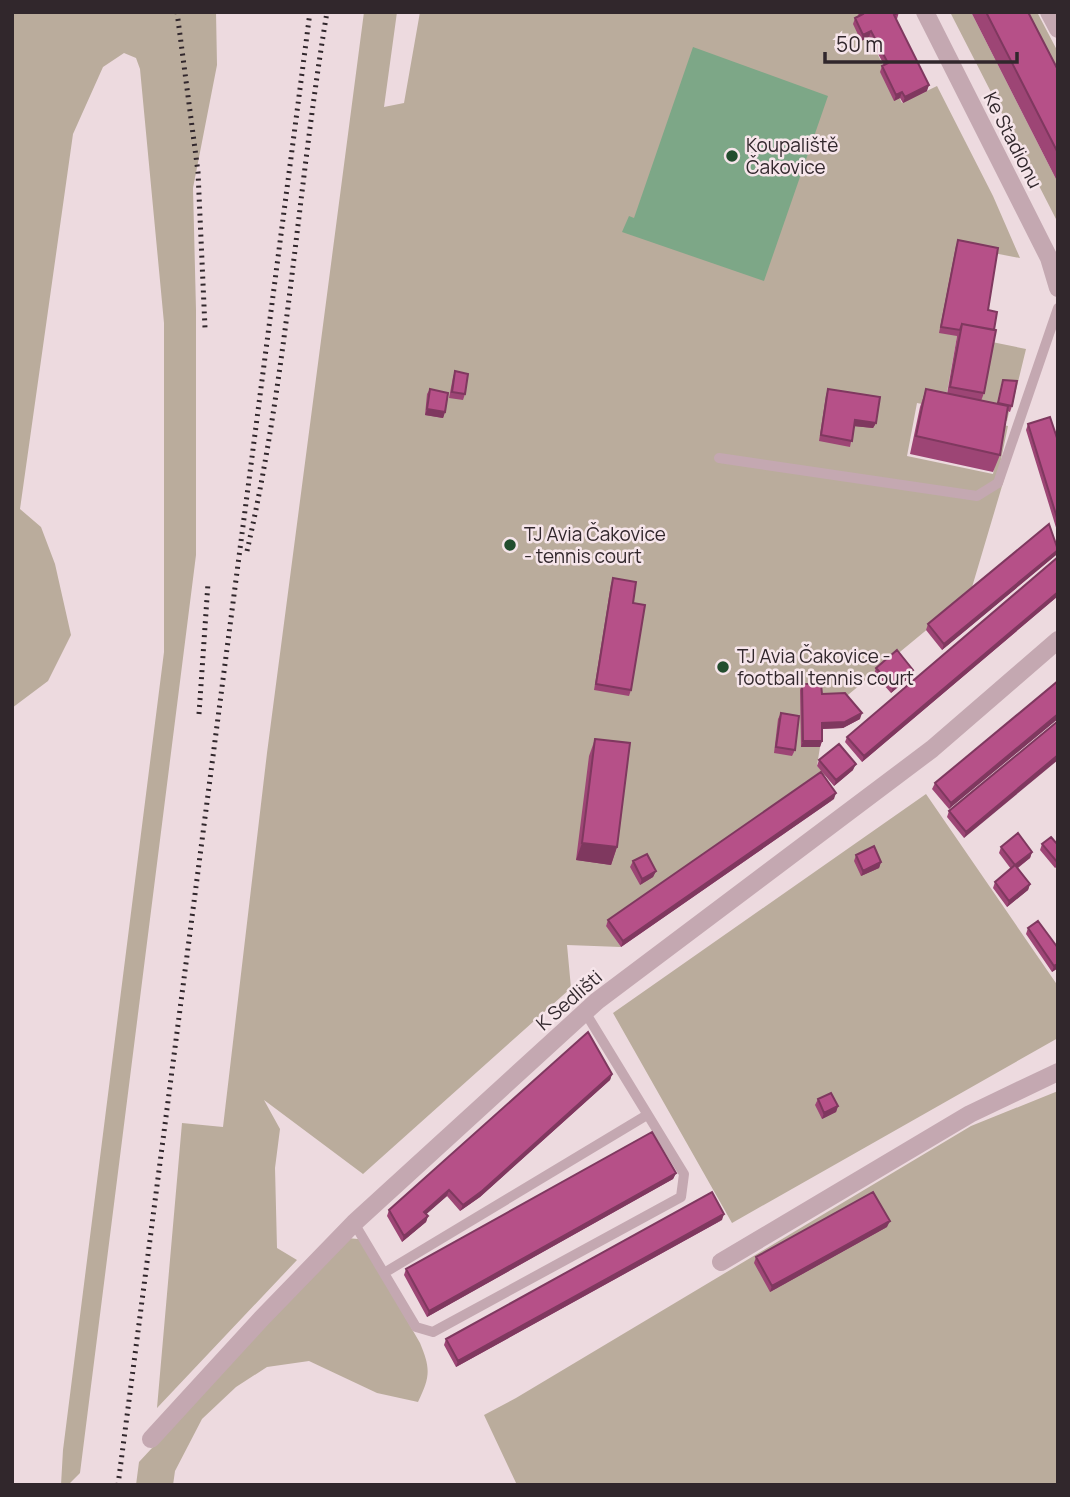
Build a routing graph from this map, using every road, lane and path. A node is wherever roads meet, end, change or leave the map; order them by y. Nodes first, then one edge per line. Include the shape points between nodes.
1 (925, 12) edge
2 (1049, 12) edge
3 (1058, 29) edge
4 (1053, 256) edge
5 (1058, 288) edge
6 (1058, 309) edge
7 (719, 458) dead end
8 (1058, 640) edge
9 (585, 1012) junction
10 (1058, 1072) edge
11 (648, 1115) junction
12 (354, 1223) junction
13 (721, 1262) dead end
14 (384, 1273) junction
15 (150, 1439) dead end

1 - 4 street, Ke Stadionu
2 - 3 street
4 - 5 street, Ke Stadionu
6 - 7 lane via 998,483 977,496
8 - 9 street, K Sedlišti via 932,748
9 - 11 lane
9 - 12 street, K Sedlišti
10 - 13 street via 970,1114
11 - 14 lane
11 - 14 lane via 684,1174 681,1197 433,1332 416,1327
12 - 14 lane
12 - 15 street, K Sedlišti

